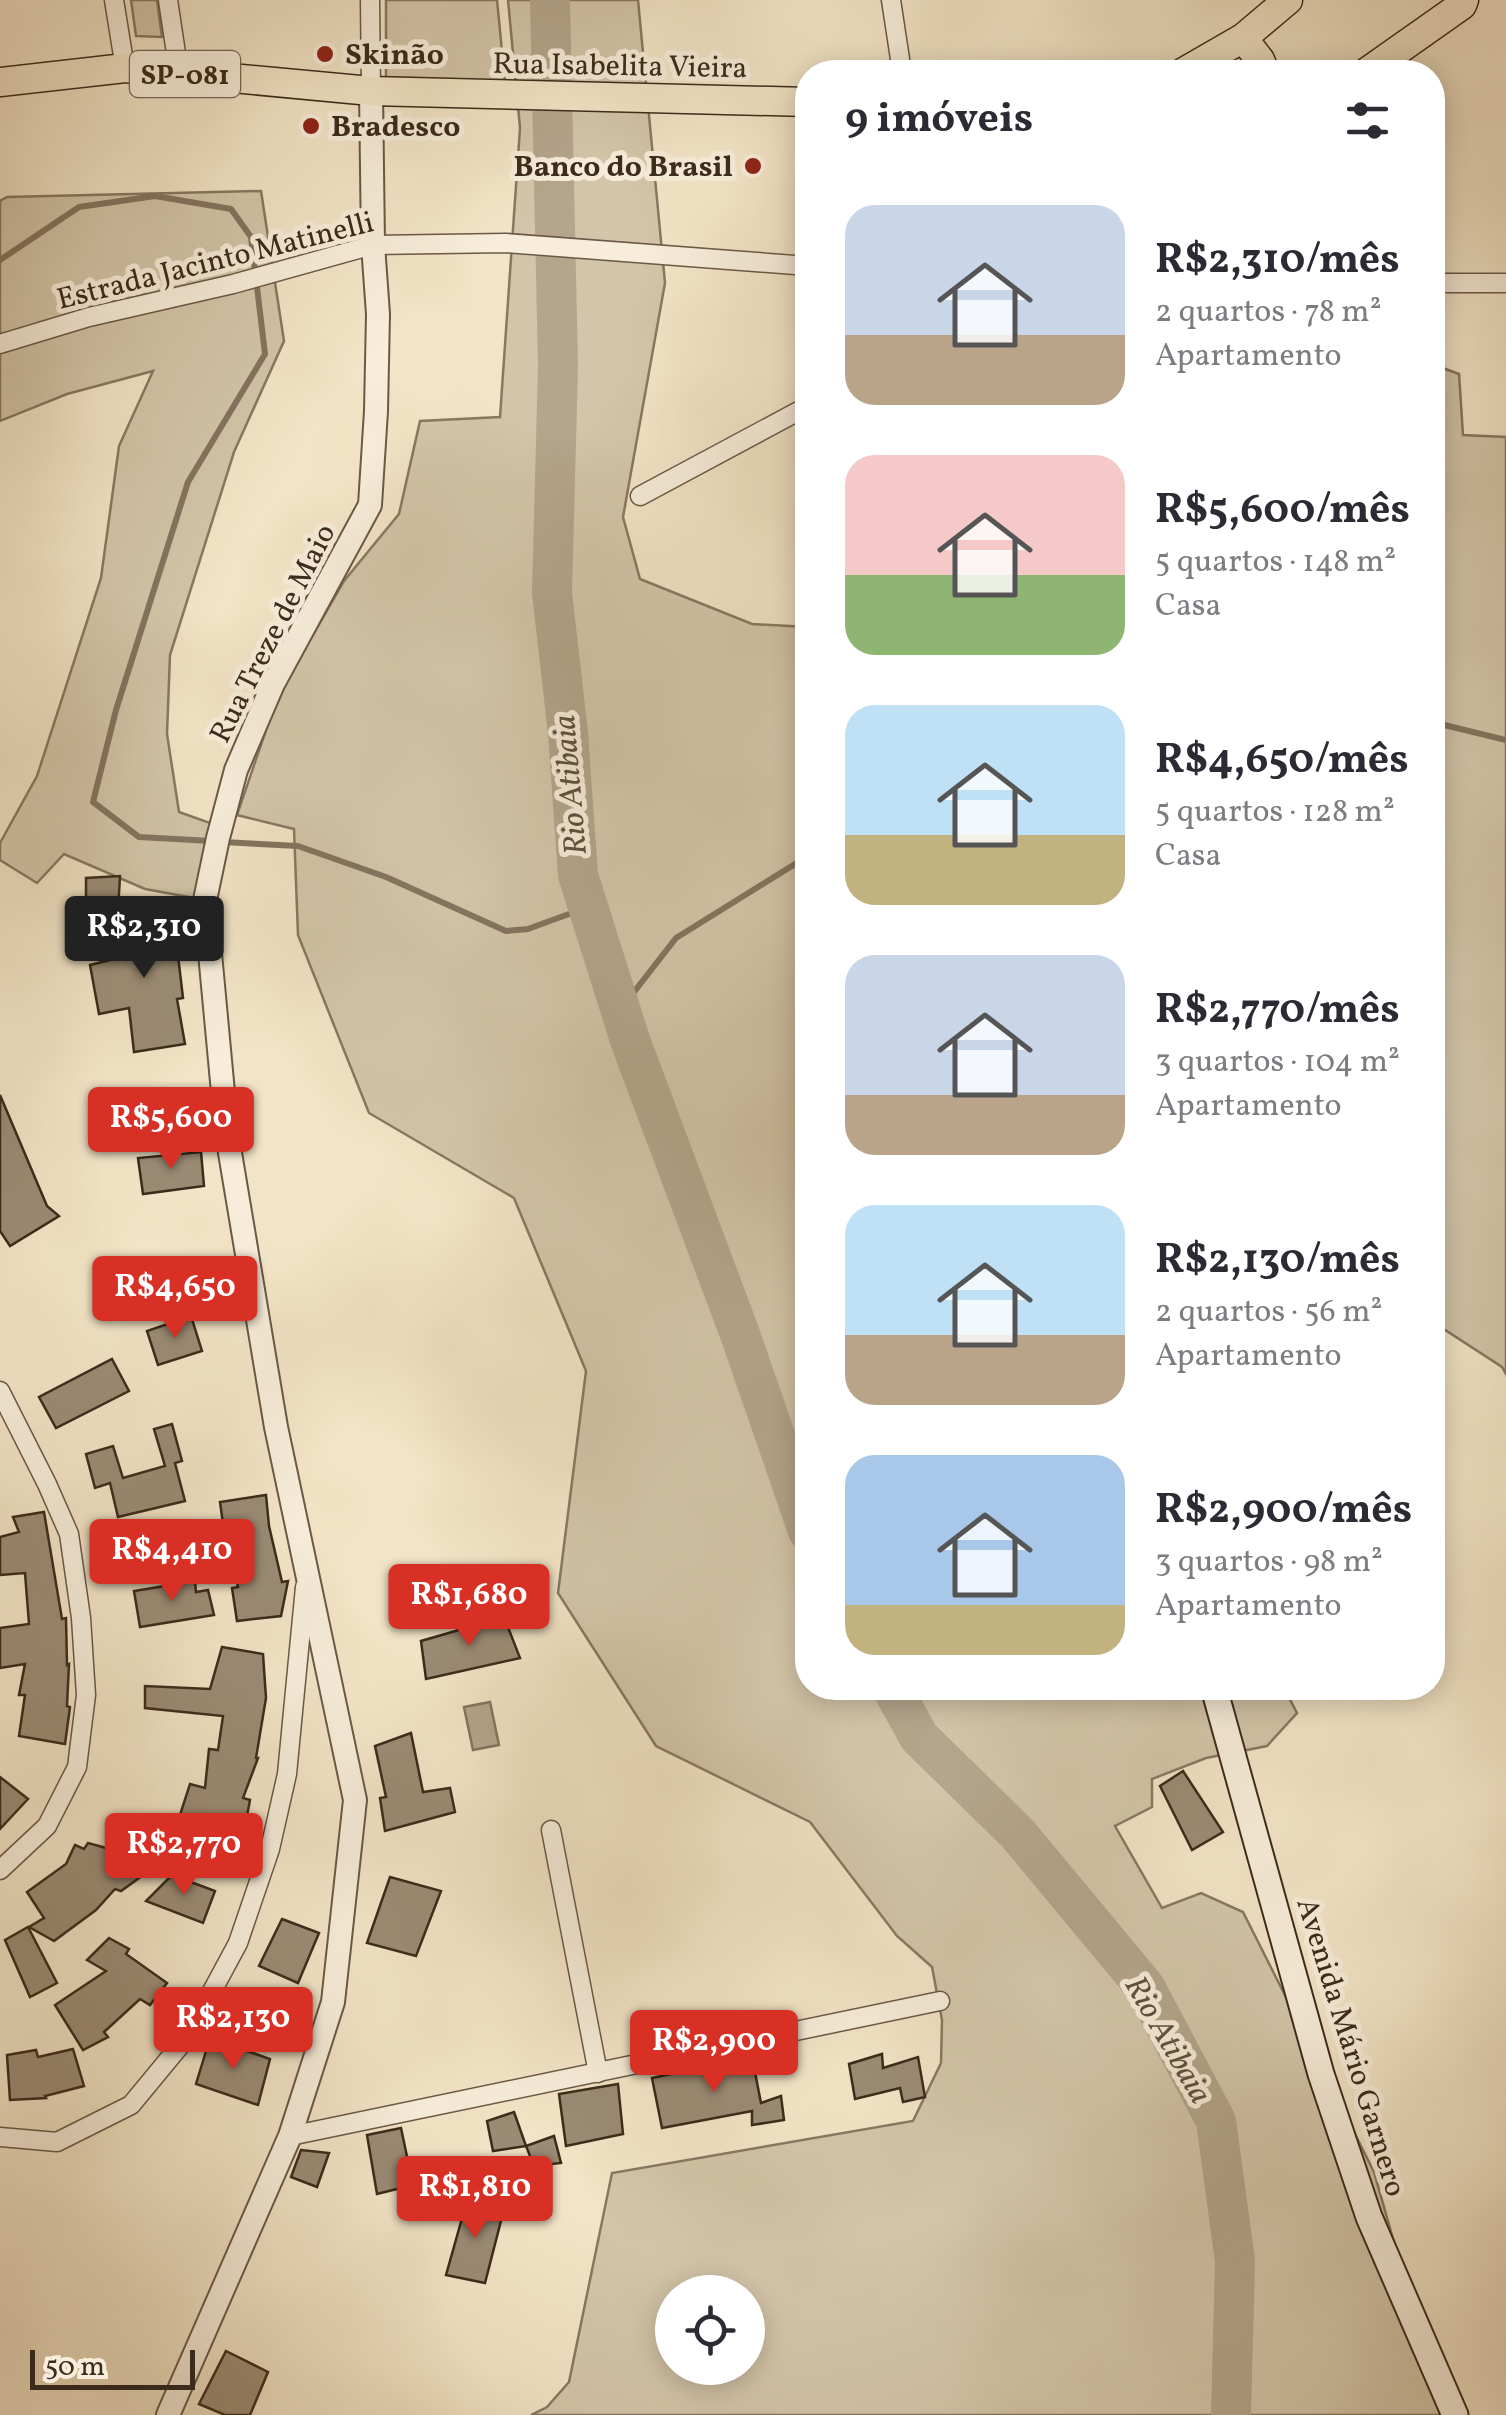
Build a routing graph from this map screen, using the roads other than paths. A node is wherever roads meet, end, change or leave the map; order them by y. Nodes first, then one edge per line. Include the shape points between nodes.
1 (114, 0) edge
2 (168, 0) edge
3 (370, 0) edge
4 (891, 0) edge
5 (1288, 0) edge
6 (1465, 2) edge
7 (1243, 38) junction
8 (900, 60) edge
9 (1205, 60) edge
10 (1260, 60) edge
11 (1384, 60) edge
12 (125, 68) junction
13 (179, 73) junction
14 (0, 82) edge
15 (370, 91) junction
16 (795, 102) edge
17 (373, 244) junction
18 (795, 265) edge
19 (1506, 282) edge
20 (1445, 283) edge
21 (0, 344) edge
22 (795, 413) edge
23 (640, 496) dead end
24 (0, 1391) edge
25 (306, 1571) junction
26 (1217, 1700) edge
27 (552, 1830) dead end
28 (0, 1870) edge
29 (940, 2002) dead end
30 (598, 2072) junction
31 (290, 2136) junction
32 (0, 2137) edge
33 (168, 2415) edge
34 (1455, 2415) edge

1 - 12 street
2 - 13 street
3 - 15 street
4 - 8 street
5 - 7 main road
6 - 11 main road
7 - 9 main road
7 - 10 main road
12 - 13 main road, SP-081
12 - 14 main road, SP-081
13 - 15 main road, SP-081
15 - 16 main road, Rua Isabelita Vieira
15 - 17 street, Rua Treze de Maio
17 - 18 street, Estrada Jacinto Matinelli via 506,243
17 - 21 street, Estrada Jacinto Matinelli
17 - 25 street, Rua Treze de Maio via 378,314 370,505 236,770 206,900 227,1134
19 - 20 street
22 - 23 street
24 - 28 street via 69,1534 86,1694 77,1767 47,1826
25 - 31 street, Rua Treze de Maio via 355,1800 333,2002
25 - 32 street via 286,1774 238,1944 188,2036 131,2105 56,2142
26 - 34 main road, Avenida Mário Garnero via 1321,2074 1369,2217
27 - 30 street
29 - 30 street
30 - 31 street
31 - 33 street, Rua Treze de Maio

